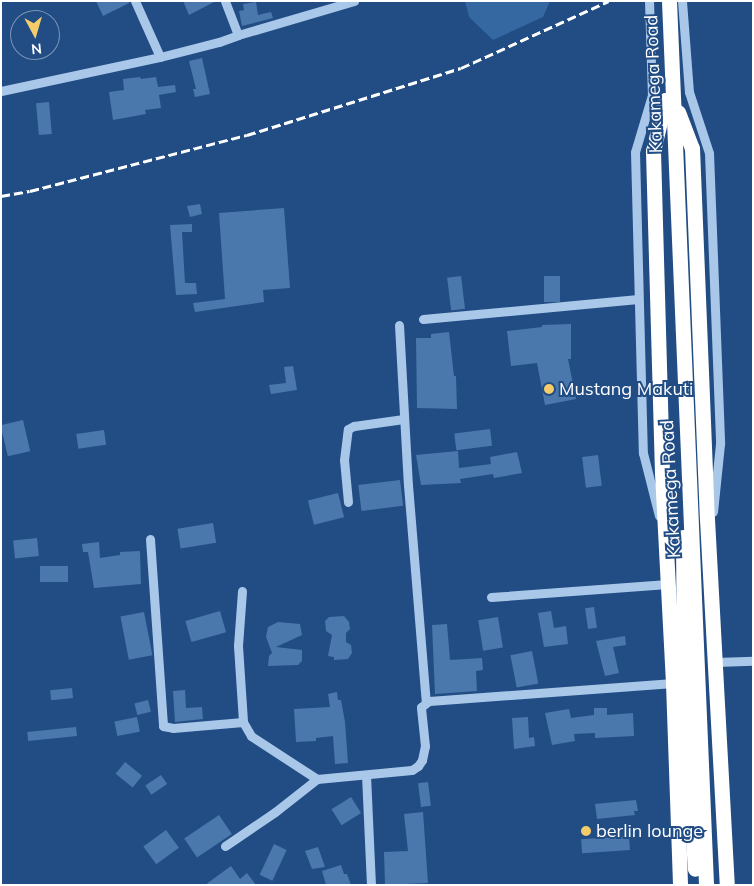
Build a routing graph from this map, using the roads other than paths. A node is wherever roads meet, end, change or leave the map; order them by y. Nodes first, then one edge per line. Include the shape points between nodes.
1 (135, 1) edge
2 (226, 1) edge
3 (354, 1) edge
4 (682, 1) edge
5 (660, 4) edge
6 (238, 35) junction
7 (160, 57) junction
8 (1, 91) edge
9 (669, 100) junction
10 (638, 299) junction
11 (423, 318) dead end
12 (399, 325) dead end
13 (404, 419) junction
14 (348, 502) dead end
15 (150, 539) dead end
16 (709, 546) junction
17 (667, 548) junction
18 (668, 584) junction
19 (242, 591) dead end
20 (491, 597) dead end
21 (753, 661) edge
22 (716, 662) junction
23 (673, 683) junction
24 (426, 702) junction
25 (243, 722) junction
26 (366, 775) junction
27 (317, 778) junction
28 (225, 846) dead end
29 (371, 885) edge
30 (680, 885) edge
31 (696, 885) edge
32 (706, 885) edge
33 (727, 885) edge

1 - 7 street
2 - 6 street
3 - 6 street
4 - 16 street via 689,92 709,153 720,444
5 - 9 highway
5 - 10 street via 648,2 652,95 635,152
6 - 7 street
7 - 8 street
9 - 16 highway via 692,148
9 - 17 highway via 653,151
9 - 31 highway, Kakamega Road via 684,686
9 - 32 highway, Kakamega Road
10 - 11 street
10 - 17 street via 643,453
12 - 13 street
13 - 14 street via 348,429 344,460
13 - 24 street
15 - 25 street via 163,726
16 - 22 highway
17 - 18 highway
18 - 20 street
18 - 23 highway
19 - 25 street via 238,646
21 - 22 street
22 - 33 highway
23 - 24 street
23 - 30 highway
24 - 26 street via 421,712 424,752 418,766 412,770
25 - 27 street via 251,736
26 - 27 street
26 - 29 street
27 - 28 street

